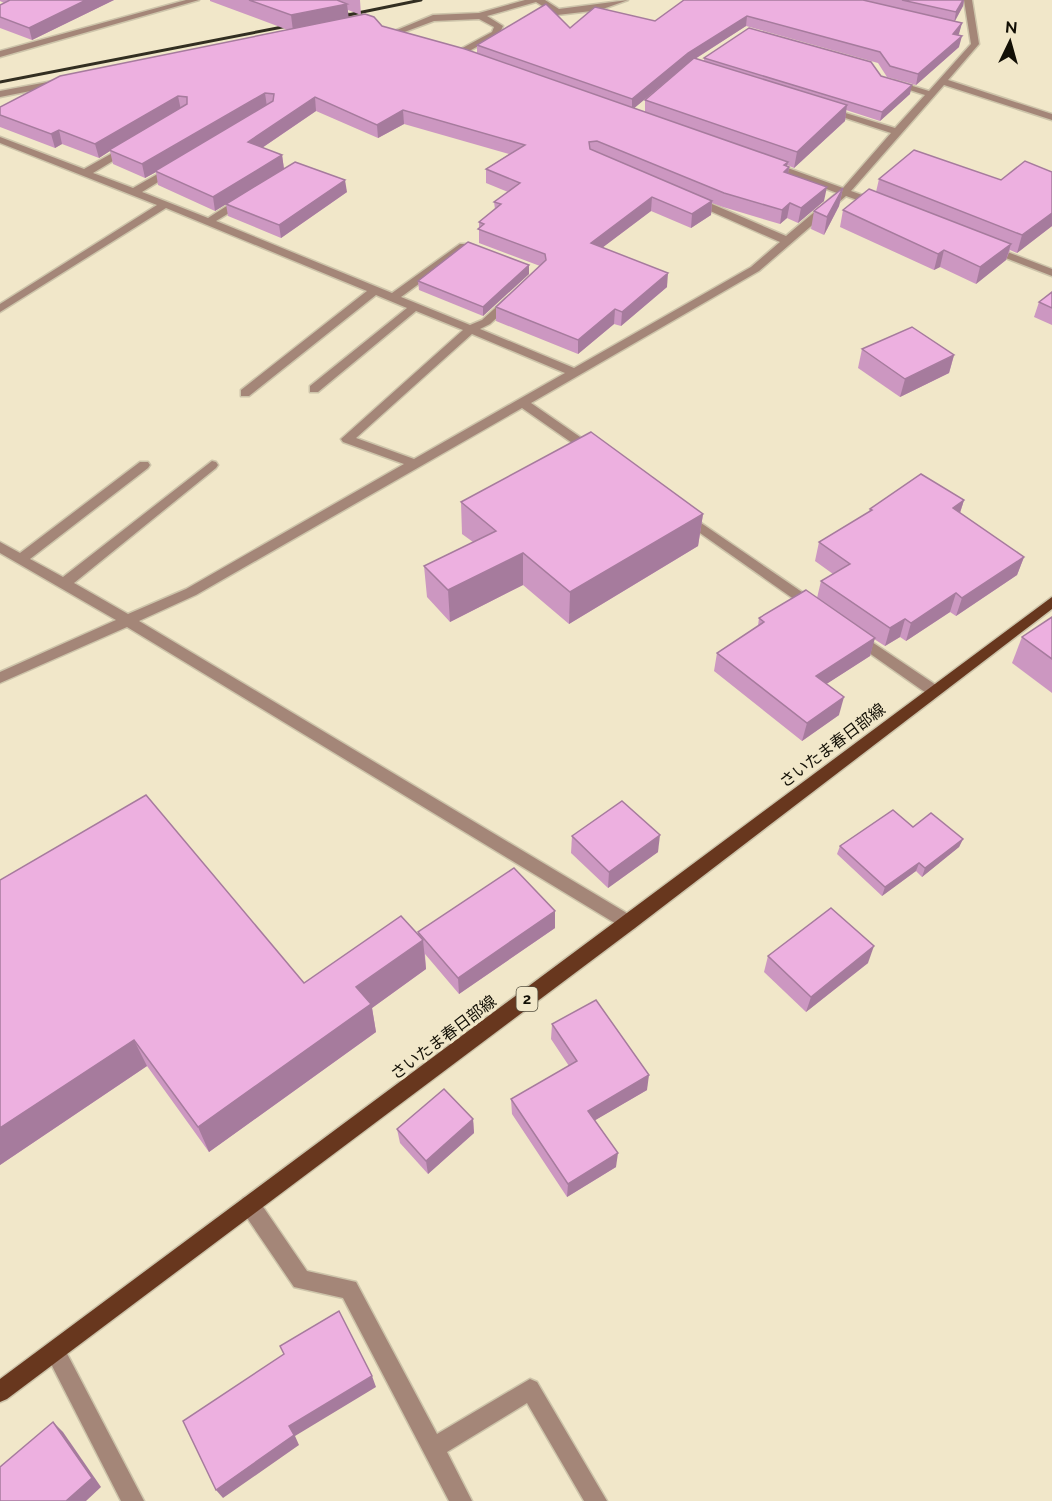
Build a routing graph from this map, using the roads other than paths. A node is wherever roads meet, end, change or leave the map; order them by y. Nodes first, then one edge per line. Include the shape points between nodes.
1 (195, 0) edge
2 (304, 0) edge
3 (534, 0) edge
4 (539, 0) edge
5 (624, 0) edge
6 (968, 0) edge
7 (480, 16) junction
8 (368, 22) junction
9 (345, 27) edge
10 (396, 32) junction
11 (416, 39) edge
12 (446, 50) edge
13 (0, 54) edge
14 (458, 54) junction
15 (469, 58) edge
16 (69, 81) edge
17 (883, 81) edge
18 (942, 81) junction
19 (0, 94) edge
20 (931, 94) junction
21 (817, 108) edge
22 (1052, 117) edge
23 (897, 132) junction
24 (0, 140) edge
25 (135, 144) edge
26 (756, 159) edge
27 (183, 163) edge
28 (85, 173) junction
29 (845, 191) junction
30 (134, 192) junction
31 (256, 192) edge
32 (680, 194) edge
33 (165, 204) junction
34 (889, 208) edge
35 (208, 222) junction
36 (788, 241) junction
37 (976, 242) edge
38 (477, 248) edge
39 (1052, 273) edge
40 (375, 290) junction
41 (517, 293) edge
42 (393, 298) junction
43 (416, 307) junction
44 (0, 309) edge
45 (470, 330) junction
46 (576, 373) junction
47 (314, 389) dead end
48 (245, 393) dead end
49 (524, 403) junction
50 (602, 458) edge
51 (416, 464) junction
52 (144, 465) dead end
53 (212, 465) dead end
54 (670, 506) edge
55 (0, 547) edge
56 (21, 559) junction
57 (63, 584) junction
58 (1052, 602) edge
59 (827, 616) edge
60 (127, 620) junction
61 (846, 629) edge
62 (0, 678) edge
63 (934, 691) junction
64 (629, 922) junction
65 (250, 1205) junction
66 (55, 1351) junction
67 (0, 1392) edge
68 (433, 1448) junction
69 (133, 1501) edge
70 (461, 1501) edge
71 (596, 1501) edge

1 - 13 street
2 - 8 street
3 - 7 street
4 - 5 street via 557,12 600,8
6 - 18 street via 967,30 975,44
7 - 10 street via 433,18
7 - 14 street via 500,26 496,33
8 - 9 street
8 - 10 street
10 - 11 street
12 - 14 street
14 - 15 street
16 - 19 street
17 - 20 street
18 - 20 street
18 - 22 street
20 - 23 street
21 - 23 street
23 - 29 street
24 - 28 street
25 - 28 street
26 - 29 street
27 - 30 street
28 - 30 street
29 - 34 street
29 - 36 street
30 - 33 street
31 - 35 street
32 - 36 street
33 - 35 street
33 - 44 street
35 - 40 street
36 - 46 street via 755,269
37 - 39 street
38 - 42 street via 466,244
40 - 42 street
40 - 48 street
41 - 45 street via 486,322
42 - 43 street
43 - 45 street
43 - 47 street
45 - 46 street
45 - 51 street via 347,439
46 - 49 street
49 - 50 street
49 - 51 street
51 - 60 street via 191,592
52 - 56 street
53 - 57 street
54 - 59 street
55 - 56 street
56 - 57 street
57 - 60 street
58 - 63 main road, さいたま春日部線 / 2
60 - 62 street
60 - 64 street
61 - 63 street
63 - 64 main road, さいたま春日部線 / 2
64 - 65 main road, さいたま春日部線 / 2
65 - 66 main road, さいたま春日部線 / 2
65 - 68 street via 301,1280 349,1289
66 - 67 main road, さいたま春日部線 / 2
66 - 69 street
68 - 70 street
68 - 71 street via 530,1389

